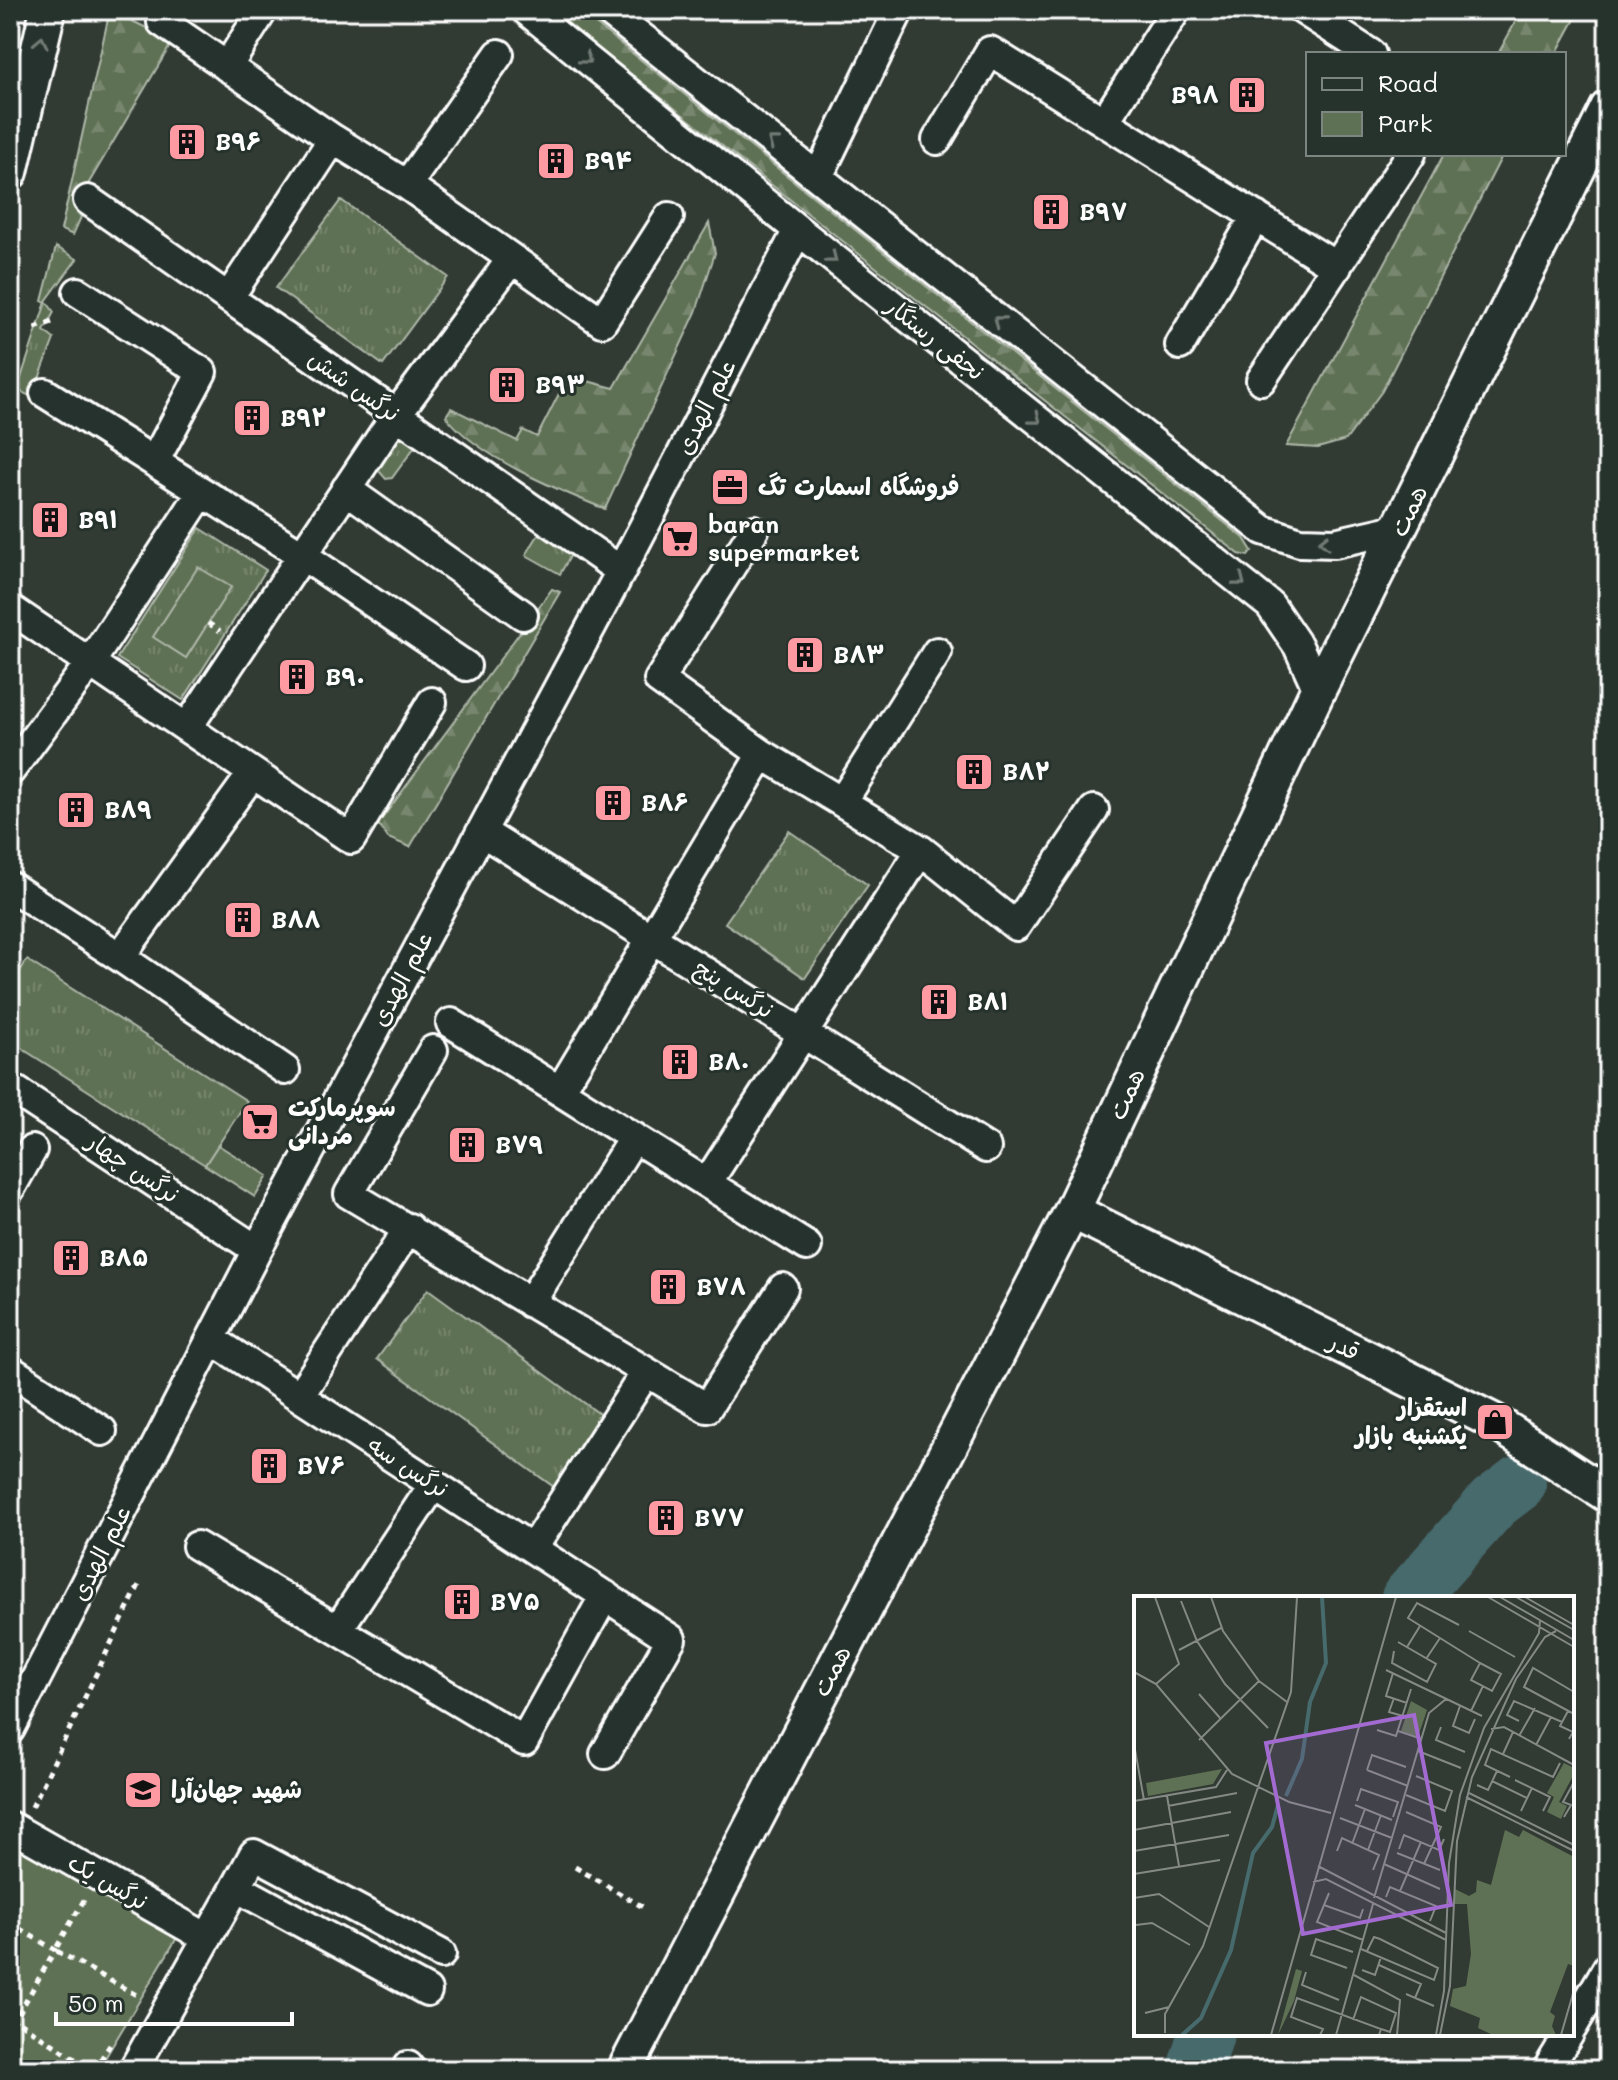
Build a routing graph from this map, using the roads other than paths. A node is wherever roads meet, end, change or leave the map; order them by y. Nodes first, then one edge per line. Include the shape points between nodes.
1 (48, 10) edge
2 (170, 10) edge
3 (263, 10) edge
4 (526, 10) edge
5 (607, 10) edge
6 (899, 10) edge
7 (1176, 10) edge
8 (1309, 11) edge
9 (1368, 52) edge
10 (499, 54) dead end
11 (227, 67) junction
12 (1608, 108) edge
13 (1104, 122) junction
14 (333, 139) junction
15 (937, 140) dead end
16 (1410, 156) edge
17 (10, 172) edge
18 (818, 177) junction
19 (407, 185) junction
20 (88, 200) dead end
21 (1256, 216) junction
22 (669, 217) dead end
23 (798, 230) junction
24 (511, 260) junction
25 (1337, 267) junction
26 (78, 292) dead end
27 (229, 297) junction
28 (1180, 345) dead end
29 (1261, 380) dead end
30 (45, 393) dead end
31 (396, 415) junction
32 (154, 462) junction
33 (346, 489) junction
34 (202, 492) junction
35 (1401, 528) junction
36 (754, 530) dead end
37 (302, 555) junction
38 (621, 571) junction
39 (10, 613) edge
40 (523, 615) dead end
41 (937, 652) dead end
42 (90, 663) junction
43 (466, 666) dead end
44 (1318, 690) junction
45 (432, 702) dead end
46 (187, 728) junction
47 (762, 754) junction
48 (10, 771) edge
49 (253, 773) junction
50 (842, 802) junction
51 (1094, 810) dead end
52 (482, 832) junction
53 (921, 850) junction
54 (14, 896) edge
55 (652, 938) junction
56 (120, 957) junction
57 (451, 1023) dead end
58 (804, 1034) junction
59 (433, 1050) dead end
60 (285, 1070) dead end
61 (10, 1087) edge
62 (560, 1091) junction
63 (634, 1137) junction
64 (986, 1148) dead end
65 (32, 1150) dead end
66 (707, 1183) junction
67 (10, 1189) edge
68 (1072, 1211) junction
69 (409, 1228) junction
70 (807, 1246) dead end
71 (257, 1250) junction
72 (783, 1288) dead end
73 (530, 1303) junction
74 (211, 1339) junction
75 (10, 1370) edge
76 (646, 1372) junction
77 (299, 1396) junction
78 (102, 1431) dead end
79 (434, 1484) junction
80 (1608, 1495) edge
81 (197, 1546) dead end
82 (533, 1548) junction
83 (605, 1595) junction
84 (338, 1629) junction
85 (21, 1681) edge
86 (10, 1729) edge
87 (605, 1754) dead end
88 (10, 1826) edge
89 (236, 1887) junction
90 (207, 1938) junction
91 (441, 1954) dead end
92 (1608, 1967) edge
93 (427, 1991) dead end
94 (1574, 2025) edge
95 (1568, 2036) edge
96 (133, 2070) edge
97 (625, 2070) edge
98 (1547, 2070) edge

17 -> 1 street
2 - 11 street via 162,22
3 - 11 street
4 -> 23 street, نجفی رستگار
18 -> 5 street
6 - 18 street
7 - 13 street
8 - 9 street
10 - 19 street
11 - 14 street
12 - 35 street, همت
13 - 15 street via 990,51
13 - 21 street
14 - 19 street
14 - 27 street
16 - 25 street
35 -> 18 street via 1335,543 1300,542 1263,530
19 - 24 street
20 - 27 street, نرگس شش
21 - 25 street
21 - 28 street
22 - 24 street via 602,322
23 - 38 street, علم الهدی
23 -> 44 street, نجفی رستگار via 1270,605 1298,646
24 - 31 street
25 - 29 street
26 - 32 street via 202,372
27 - 31 street, نرگس شش
30 - 32 street
31 - 33 street
31 - 38 street, نرگس شش
32 - 34 street
33 - 37 street
33 - 40 street
34 - 37 street
34 - 42 street
35 - 44 street, همت
36 - 47 street via 659,680
37 - 43 street
37 - 46 street
38 - 52 street, علم الهدی
39 - 42 street
41 - 50 street
42 - 46 street
42 - 48 street
44 - 68 street, همت
45 - 49 street via 351,839
46 - 49 street
47 - 50 street
47 - 55 street
49 - 56 street
50 - 53 street
51 - 53 street via 1016,926
52 - 55 street, نرگس پنج
52 - 71 street, علم الهدی
53 - 58 street
54 - 56 street
55 - 58 street, نرگس پنج
55 - 62 street
56 - 60 street
57 - 62 street
58 - 64 street, نرگس پنج
58 - 66 street
59 - 69 street via 349,1194
61 - 71 street, نرگس چهار
62 - 63 street
63 - 66 street
63 - 73 street
65 - 67 street
66 - 70 street
68 - 80 street, قدر via 1495,1422
68 - 97 street, همت
69 - 73 street
69 - 77 street
71 - 74 street, علم الهدی
72 - 76 street via 707,1408
73 - 76 street
74 - 77 street, نرگس سه
74 - 85 street, علم الهدی
75 - 78 street
76 - 82 street
77 - 79 street, نرگس سه
79 - 82 street, نرگس سه
79 - 84 street
81 - 84 street
82 - 83 street, نرگس سه
83 - 84 street via 524,1741
83 - 87 street, نرگس سه via 671,1639
85 - 86 street, علم الهدی
88 - 90 street, نرگس یک
89 - 90 street
89 - 91 street via 254,1854
89 - 93 street
90 - 96 street
92 - 94 street
95 - 98 street

